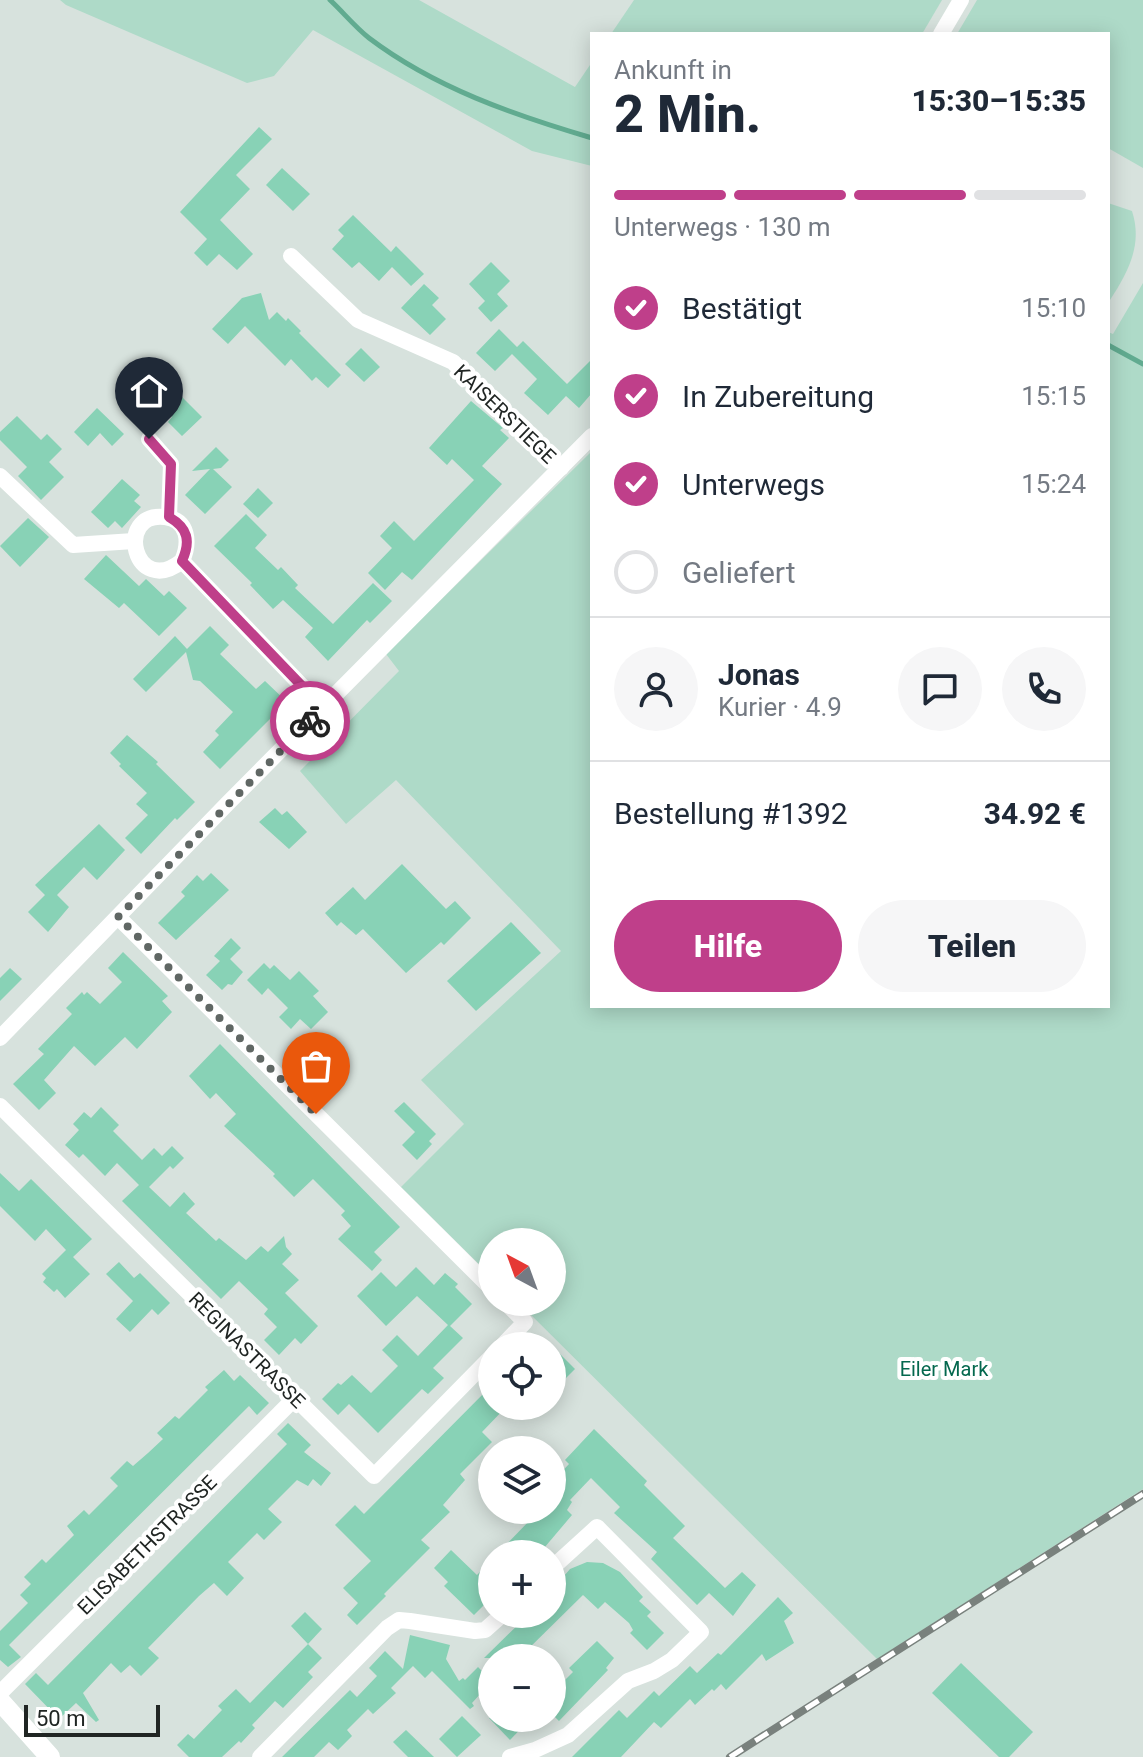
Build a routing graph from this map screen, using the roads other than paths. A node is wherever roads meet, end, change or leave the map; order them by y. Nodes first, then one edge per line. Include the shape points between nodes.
1 (961, 0) edge
2 (942, 32) edge
3 (291, 256) dead end
4 (590, 438) edge
5 (149, 439) dead end
6 (561, 468) junction
7 (0, 476) edge
8 (169, 517) junction
9 (134, 541) junction
10 (182, 561) junction
11 (323, 708) junction
12 (118, 917) junction
13 (0, 1038) edge
14 (0, 1106) edge
15 (478, 1275) edge
16 (519, 1316) edge
17 (515, 1332) edge
18 (478, 1370) edge
19 (295, 1398) junction
20 (566, 1555) edge
21 (487, 1628) edge
22 (0, 1693) edge
23 (0, 1701) edge
24 (50, 1757) edge
25 (260, 1757) edge
26 (510, 1757) edge

1 - 2 street
3 - 6 street, KAISERSTIEGE via 358,320 453,362
4 - 6 street, KAISERSTIEGE
5 - 8 street via 171,464
6 - 11 street, KAISERSTIEGE
7 - 9 street via 73,545
8 - 9 street via 143,523
8 - 10 street via 187,533
9 - 10 street via 148,568 161,571
10 - 11 street
11 - 12 street, KAISERSTIEGE
12 - 13 street, KAISERSTIEGE
12 - 15 street
14 - 19 street, REGINASTRASSE
16 - 17 street via 525,1322
18 - 19 street, REGINASTRASSE via 374,1476
19 - 22 street, ELISABETHSTRASSE
20 - 26 street via 597,1527 701,1632 672,1660 628,1681 568,1735
21 - 25 street via 475,1631 399,1620
23 - 24 street

